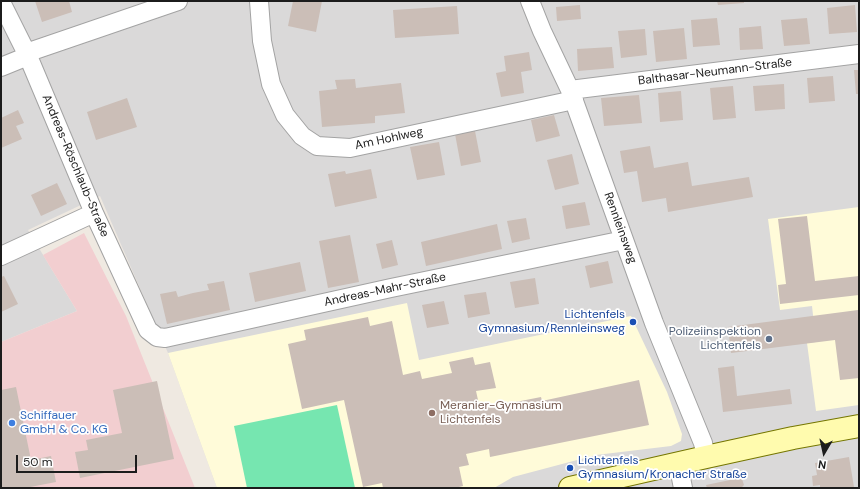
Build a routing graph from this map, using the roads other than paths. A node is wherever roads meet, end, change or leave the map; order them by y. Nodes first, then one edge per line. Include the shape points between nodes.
1 (178, 1) edge
2 (259, 1) edge
3 (530, 1) edge
4 (1, 2) edge
5 (859, 54) edge
6 (27, 55) junction
7 (1, 67) edge
8 (572, 95) junction
9 (94, 213) junction
10 (624, 240) junction
11 (1, 256) edge
12 (148, 330) joint
13 (859, 426) edge
14 (706, 456) junction
15 (678, 463) junction
16 (570, 488) edge
17 (683, 488) edge

1 - 6 street
2 - 8 street, Am Hohlweg via 262,41 271,84 285,115 302,136 317,146 350,148
3 - 8 street, Rennleinsweg
4 - 6 street, Andreas-Röschlaub-Straße
5 - 8 street, Balthasar-Neumann-Straße
6 - 7 street
6 - 9 street, Andreas-Röschlaub-Straße
8 - 10 street, Rennleinsweg
9 - 11 street
9 - 12 street, Andreas-Röschlaub-Straße
10 - 12 street, Andreas-Mahr-Straße via 166,338 157,337
10 - 14 street, Rennleinsweg
13 - 14 street
14 - 15 street
15 - 16 street
15 - 17 street

